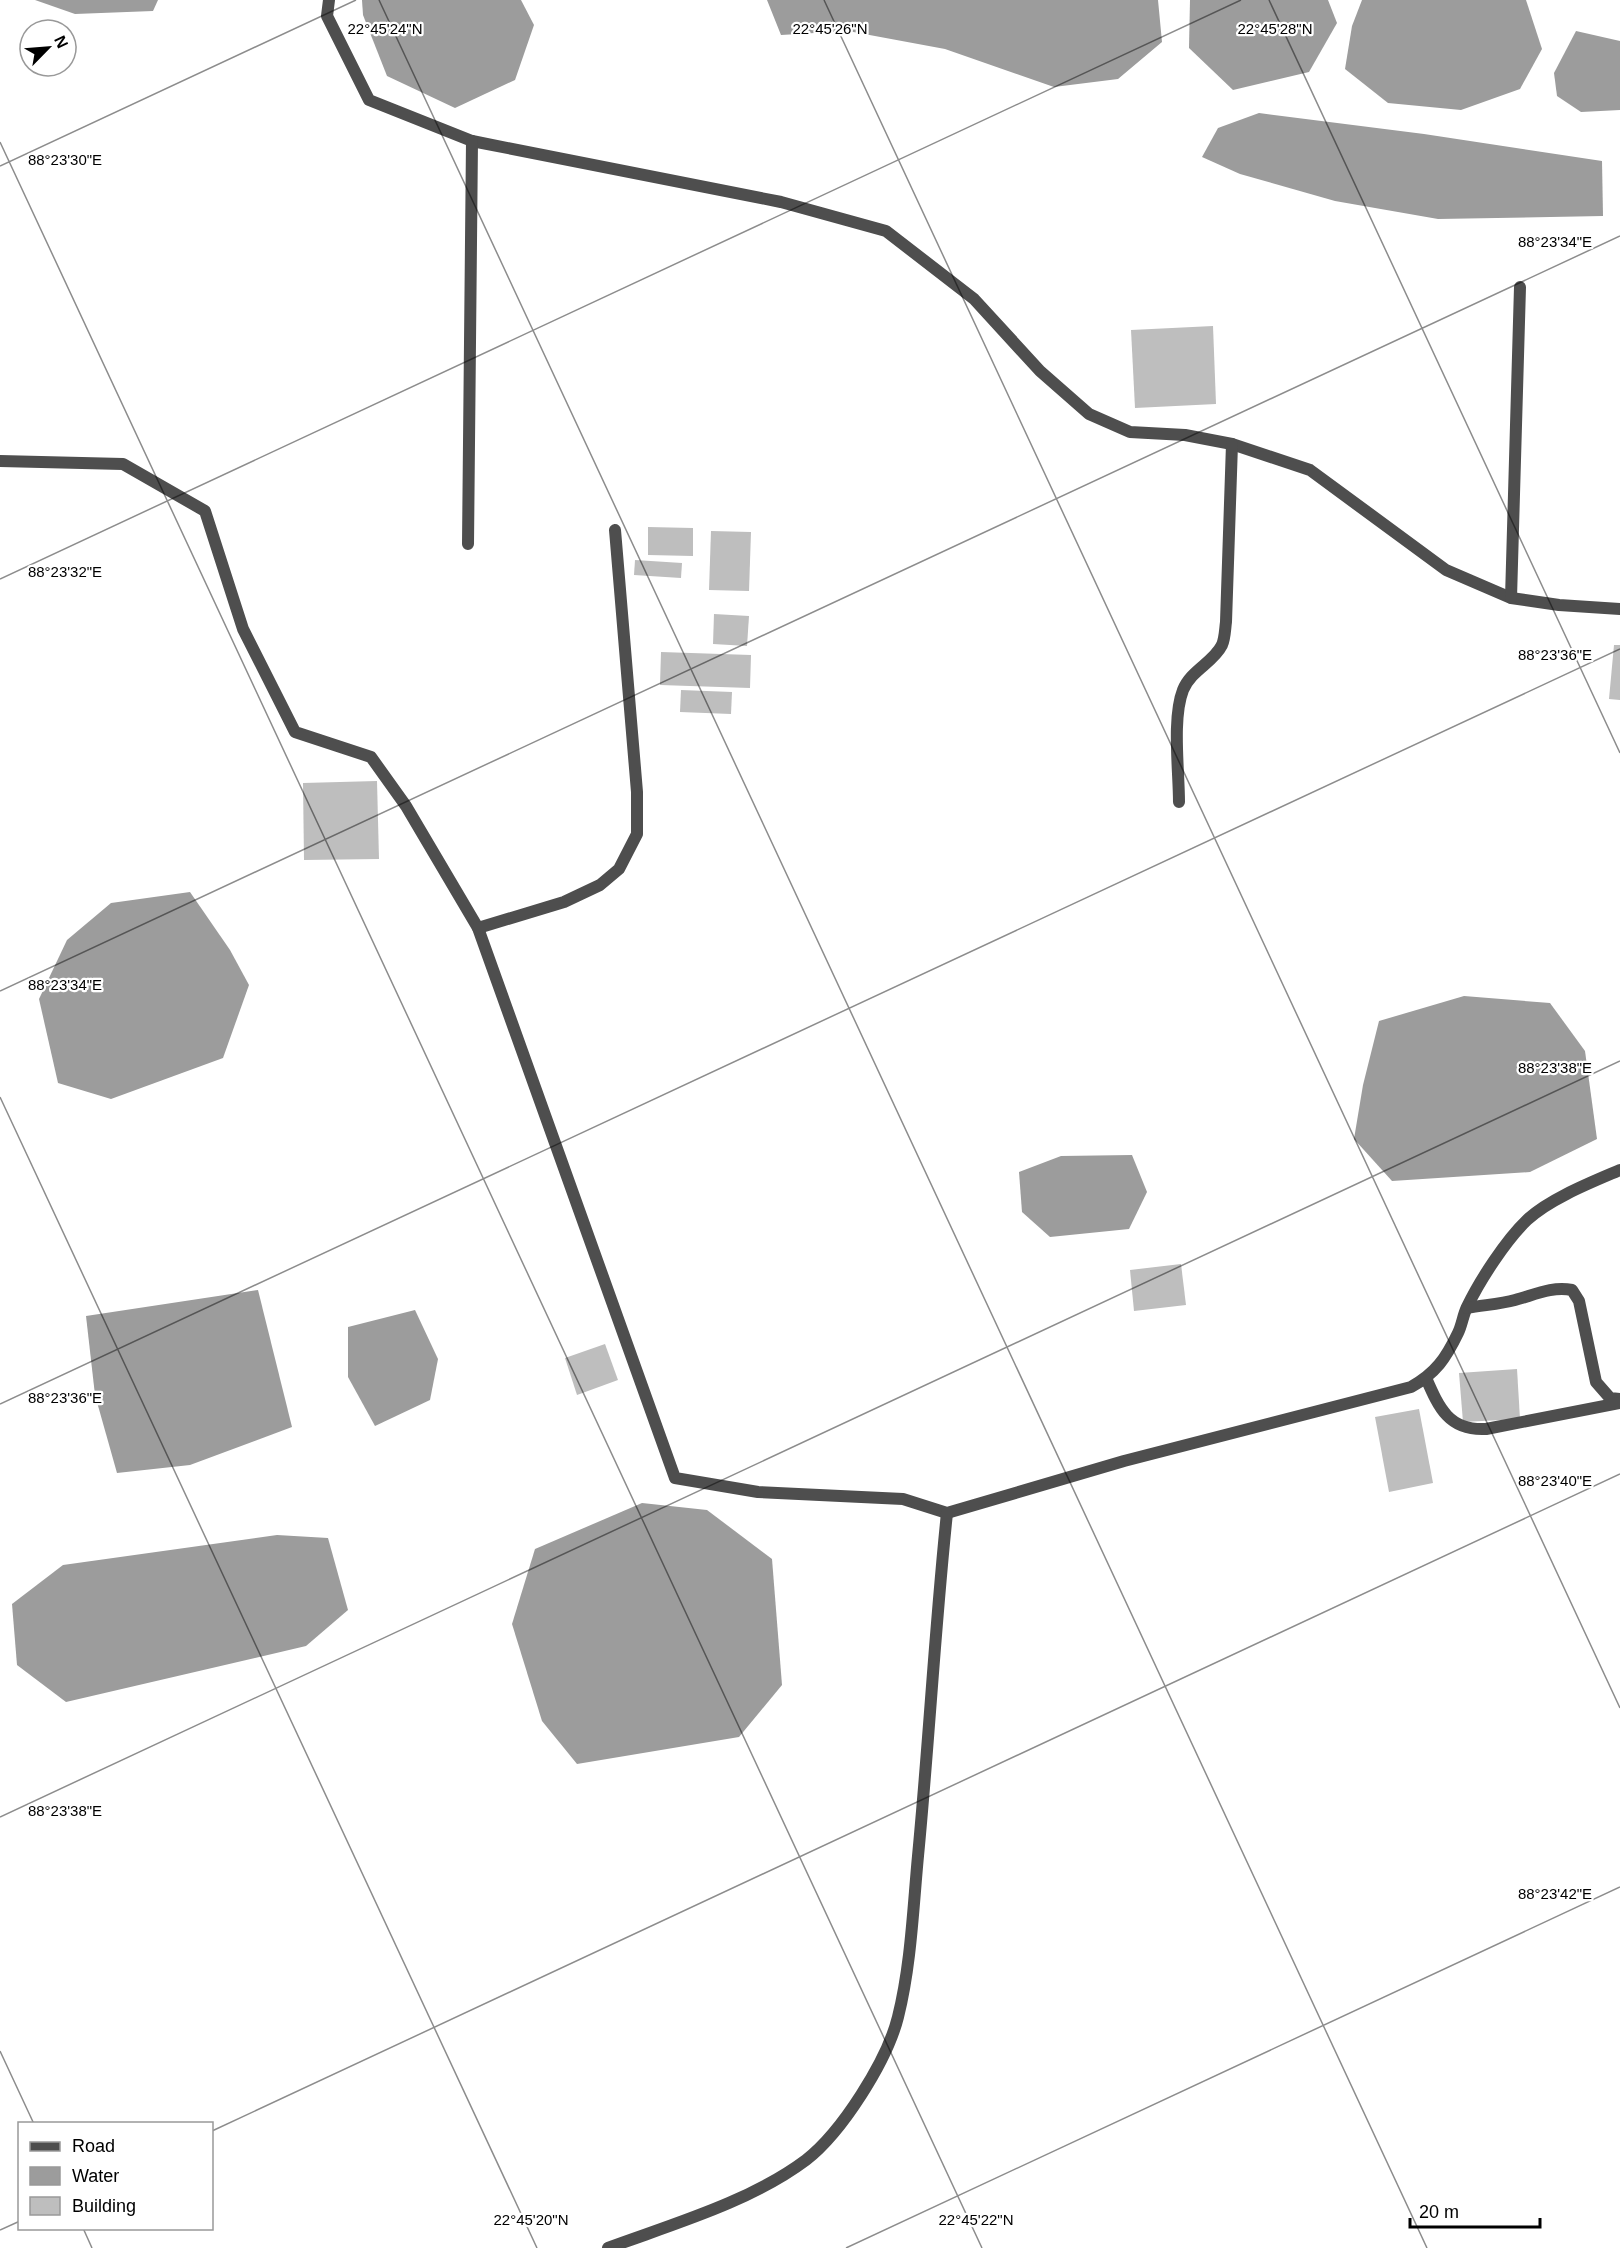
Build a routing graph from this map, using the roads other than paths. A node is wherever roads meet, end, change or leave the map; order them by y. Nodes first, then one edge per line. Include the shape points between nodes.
1 (328, 0) edge
2 (472, 141) junction
3 (1520, 287) dead end
4 (1232, 444) junction
5 (0, 461) edge
6 (615, 530) dead end
7 (468, 544) dead end
8 (1511, 598) junction
9 (1620, 609) edge
10 (1179, 802) dead end
11 (478, 928) junction
12 (1620, 1170) edge
13 (1467, 1308) junction
14 (1426, 1378) junction
15 (1620, 1401) edge
16 (947, 1513) junction
17 (608, 2248) edge

1 - 2 street via 327,16 369,100
2 - 4 street via 781,202 886,231 974,299 1040,371 1089,414 1130,432 1185,435
2 - 7 street
3 - 8 street
4 - 8 street via 1310,470 1446,570
4 - 10 street via 1226,622 1222,644 1183,690 1178,713
5 - 11 street via 123,464 205,511 243,629 295,732 371,757 406,806
6 - 11 street via 637,792 637,834 619,868 600,885 564,902
8 - 9 street
11 - 16 street via 675,1478 758,1492 903,1499
12 - 13 street via 1568,1193 1527,1219 1497,1257
13 - 14 street via 1440,1366
13 - 15 street via 1562,1288 1572,1290 1579,1301 1596,1382 1610,1398
14 - 15 street via 1438,1406 1450,1420 1470,1430
14 - 16 street via 1411,1387 1124,1461
16 - 17 street via 907,1971 897,2019 880,2065 843,2121 807,2159 758,2189

